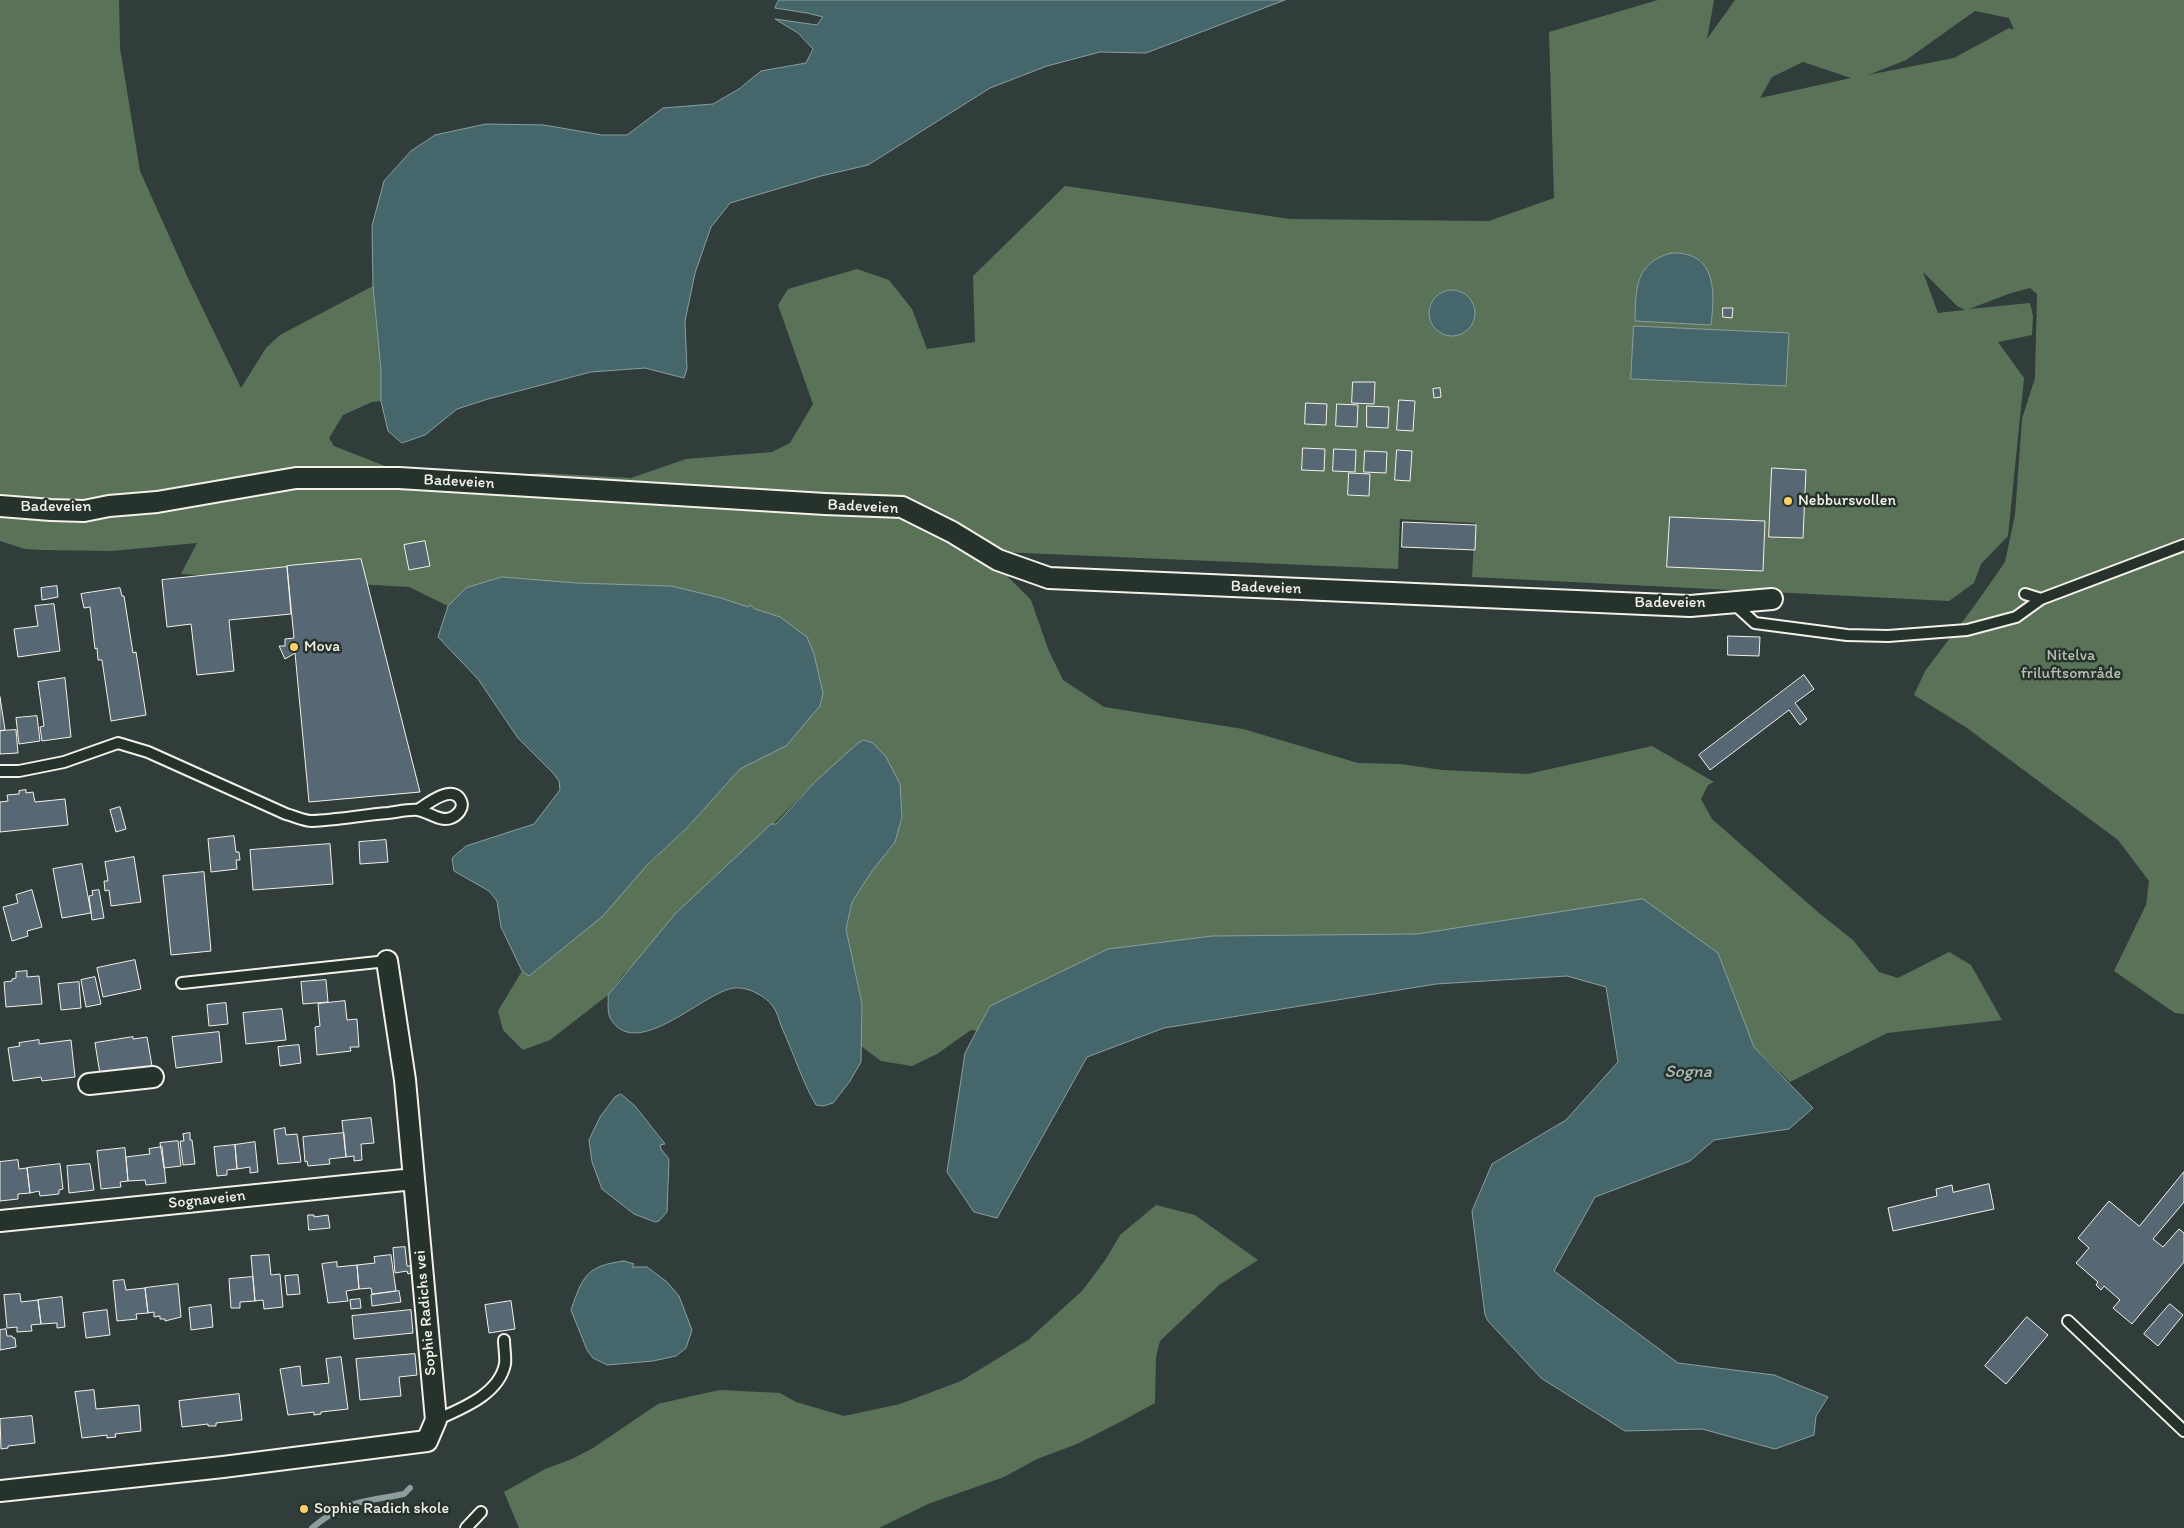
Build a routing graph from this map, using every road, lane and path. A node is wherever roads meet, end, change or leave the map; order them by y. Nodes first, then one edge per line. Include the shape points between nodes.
1 (0, 506) edge
2 (2184, 545) edge
3 (2025, 594) dead end
4 (1772, 599) dead end
5 (2041, 599) junction
6 (1731, 602) junction
7 (0, 771) edge
8 (418, 810) dead end
9 (387, 961) joint
10 (182, 983) dead end
11 (153, 1077) dead end
12 (89, 1084) dead end
13 (414, 1179) junction
14 (0, 1221) edge
15 (2068, 1321) dead end
16 (504, 1340) dead end
17 (436, 1420) junction
18 (2184, 1431) edge
19 (0, 1491) edge
20 (482, 1512) dead end
21 (466, 1528) edge

1 - 6 street, Badeveien via 84,511 296,478 399,478 902,507 998,560 1049,578 1690,606
2 - 5 lane
3 - 5 lane
4 - 6 street, Badeveien
5 - 6 lane via 2016,617 1967,630 1888,636 1847,635 1754,623
7 - 8 lane via 19,771 64,762 118,743 148,752 286,814 310,821
9 - 10 lane, Sophie Radichs vei
9 - 13 street, Sophie Radichs vei via 405,1080
11 - 12 street
13 - 14 street, Sognaveien
13 - 17 street, Sophie Radichs vei
15 - 18 lane
16 - 17 lane via 505,1363 490,1388 472,1402
17 - 19 street via 428,1441
20 - 21 lane

